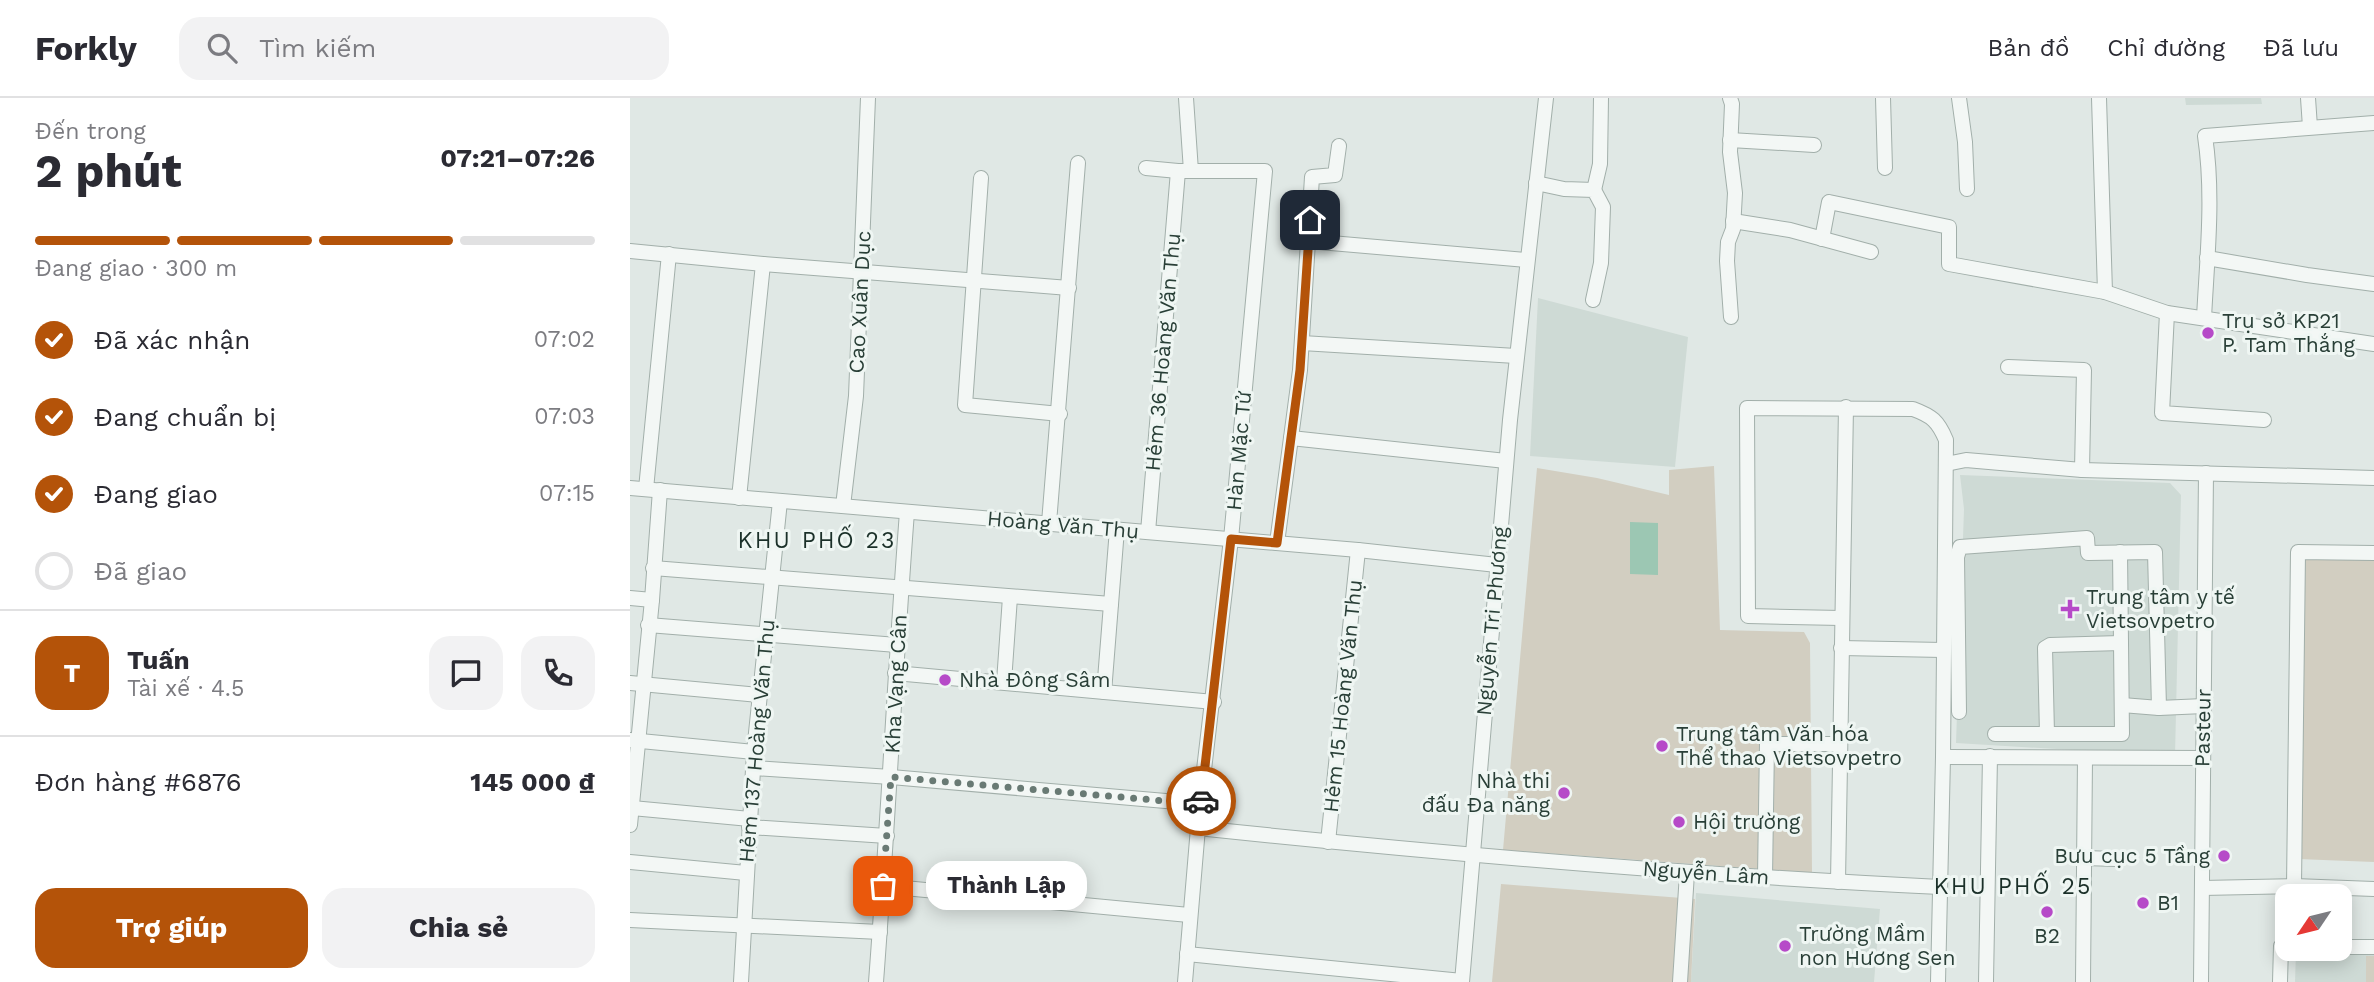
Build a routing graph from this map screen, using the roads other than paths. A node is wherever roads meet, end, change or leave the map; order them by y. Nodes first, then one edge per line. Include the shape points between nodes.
1 (868, 98) edge
2 (1186, 98) edge
3 (1546, 98) edge
4 (1601, 98) edge
5 (1730, 98) edge
6 (1884, 98) edge
7 (1959, 98) edge
8 (2099, 98) edge
9 (2308, 98) edge
10 (2374, 122) edge
11 (2310, 127) junction
12 (1730, 140) junction
13 (1814, 145) dead end
14 (1339, 146) dead end
15 (1078, 163) dead end
16 (1146, 168) dead end
17 (1885, 168) dead end
18 (1184, 171) junction
19 (981, 178) dead end
20 (1536, 183) junction
21 (1966, 189) dead end
22 (1594, 190) junction
23 (1733, 221) junction
24 (1822, 239) junction
25 (1308, 241) junction
26 (630, 251) edge
27 (1871, 252) dead end
28 (669, 254) junction
29 (2207, 258) junction
30 (1527, 260) junction
31 (763, 264) junction
32 (862, 271) junction
33 (974, 280) junction
34 (2374, 284) edge
35 (1069, 288) junction
36 (2105, 292) junction
37 (1593, 300) dead end
38 (2167, 313) junction
39 (1731, 317) dead end
40 (2204, 317) junction
41 (2374, 339) edge
42 (1302, 342) junction
43 (1516, 356) junction
44 (2008, 367) dead end
45 (1846, 407) junction
46 (1060, 414) dead end
47 (2264, 420) dead end
48 (1291, 438) junction
49 (1506, 461) junction
50 (1946, 464) junction
51 (2082, 470) junction
52 (2206, 473) junction
53 (2374, 478) edge
54 (630, 488) edge
55 (653, 490) junction
56 (738, 498) junction
57 (780, 501) junction
58 (843, 506) junction
59 (907, 512) junction
60 (1049, 523) junction
61 (1117, 529) junction
62 (1148, 532) junction
63 (1231, 539) junction
64 (1277, 543) junction
65 (1358, 550) junction
66 (2120, 552) junction
67 (2374, 553) edge
68 (1497, 565) junction
69 (653, 568) junction
70 (772, 579) junction
71 (902, 587) junction
72 (1010, 597) junction
73 (630, 598) edge
74 (652, 600) junction
75 (1111, 604) junction
76 (1841, 618) junction
77 (648, 625) junction
78 (766, 635) junction
79 (2121, 643) junction
80 (897, 645) junction
81 (1841, 648) junction
82 (1944, 650) junction
83 (895, 673) junction
84 (1004, 682) junction
85 (636, 683) edge
86 (1104, 692) junction
87 (759, 695) junction
88 (1214, 702) junction
89 (2122, 705) junction
90 (2204, 706) junction
91 (2159, 708) junction
92 (1959, 712) dead end
93 (1995, 734) dead end
94 (2047, 734) junction
95 (634, 741) edge
96 (1840, 744) junction
97 (754, 752) junction
98 (1990, 756) junction
99 (1943, 757) junction
100 (2085, 758) junction
101 (2203, 758) junction
102 (753, 768) junction
103 (891, 777) junction
104 (1200, 804) junction
105 (632, 808) edge
106 (749, 823) junction
107 (630, 825) edge
108 (1198, 828) junction
109 (887, 836) junction
110 (1328, 842) junction
111 (1473, 856) junction
112 (2084, 858) junction
113 (2116, 859) dead end
114 (630, 862) edge
115 (746, 873) junction
116 (1687, 873) junction
117 (1765, 877) junction
118 (1838, 882) junction
119 (2294, 884) edge
120 (883, 886) junction
121 (2275, 886) edge
122 (1940, 887) junction
123 (2202, 888) junction
124 (2352, 888) edge
125 (2374, 889) edge
126 (1189, 915) junction
127 (630, 920) edge
128 (744, 926) junction
129 (880, 932) junction
130 (2352, 947) edge
131 (2374, 947) edge
132 (1187, 954) junction
133 (2281, 961) edge
134 (1462, 981) edge
135 (741, 982) edge
136 (876, 982) edge
137 (1185, 982) edge
138 (1680, 982) edge
139 (1938, 982) edge
140 (1986, 982) edge
141 (2082, 982) edge
142 (2201, 982) edge
143 (2280, 982) edge

1 - 32 street, Cao Xuân Dục
2 - 18 street, Hẻm 36 Hoàng Văn Thụ
3 - 20 street, Nguyễn Tri Phương
4 - 22 street via 1600,164
5 - 12 street
6 - 17 street
7 - 21 street
8 - 36 street
9 - 11 street
10 - 11 street
11 - 29 street via 2205,136
12 - 13 street
12 - 23 street
14 - 25 street via 1335,175 1312,177
15 - 35 street
16 - 18 street
18 - 62 street, Hẻm 36 Hoàng Văn Thụ
18 - 63 street, Hàn Mặc Tử via 1265,171
19 - 33 street
20 - 22 street
20 - 30 street, Nguyễn Tri Phương
22 - 37 street via 1602,207 1601,263
23 - 24 street
23 - 39 street via 1727,261
24 - 27 street
24 - 36 street via 1829,202 1859,207 1949,226 1949,264
25 - 30 street
25 - 42 street
26 - 28 street
28 - 31 street
28 - 55 street
29 - 34 street
29 - 40 street
30 - 43 street, Nguyễn Tri Phương
31 - 32 street
31 - 56 street
32 - 33 street
32 - 58 street, Cao Xuân Dục via 856,397
33 - 35 street
33 - 46 street via 965,405
35 - 60 street
36 - 38 street
38 - 40 street
38 - 47 street via 2162,413
40 - 41 street
42 - 43 street
42 - 48 street
43 - 49 street, Nguyễn Tri Phương
44 - 51 street via 2084,370
45 - 50 street via 1913,409 1926,414 1940,424 1946,440
45 - 76 street
45 - 76 street via 1747,408 1748,617
48 - 49 street
48 - 64 street
49 - 68 street, Nguyễn Tri Phương
50 - 51 street via 1966,460
50 - 82 street
51 - 52 street
52 - 53 street
52 - 90 street, Pasteur
54 - 55 street, Hoàng Văn Thụ
55 - 56 street, Hoàng Văn Thụ
55 - 69 street
56 - 57 street, Hoàng Văn Thụ
57 - 58 street, Hoàng Văn Thụ
57 - 70 street, Hẻm 137 Hoàng Văn Thụ
58 - 59 street, Hoàng Văn Thụ
59 - 60 street, Hoàng Văn Thụ
59 - 71 street, Kha Vạng Cân
60 - 61 street, Hoàng Văn Thụ
61 - 62 street, Hoàng Văn Thụ
61 - 75 street
62 - 63 street, Hoàng Văn Thụ
63 - 64 street, Hoàng Văn Thụ
63 - 88 street, Hàn Mặc Tử
64 - 65 street, Hoàng Văn Thụ
65 - 68 street, Hoàng Văn Thụ
65 - 110 street, Hẻm 15 Hoàng Văn Thụ
66 - 79 street
66 - 91 street via 2155,552
66 - 92 street via 2088,553 2087,538 1960,547 1956,557
67 - 119 street via 2298,552
68 - 111 street, Nguyễn Tri Phương
69 - 70 street
69 - 74 street
70 - 71 street
70 - 78 street, Hẻm 137 Hoàng Văn Thụ
71 - 72 street
71 - 80 street, Kha Vạng Cân
72 - 75 street
72 - 84 street
73 - 74 street
74 - 77 street
75 - 86 street
76 - 81 street
77 - 78 street
77 - 85 street
78 - 80 street
78 - 87 street, Hẻm 137 Hoàng Văn Thụ
79 - 89 street
79 - 94 street via 2045,648
80 - 83 street, Kha Vạng Cân
81 - 82 street
81 - 96 street
82 - 99 street
83 - 84 street
83 - 103 street, Kha Vạng Cân
84 - 86 street
85 - 87 street
85 - 95 street
86 - 88 street
87 - 97 street, Hẻm 137 Hoàng Văn Thụ
88 - 104 street, Hàn Mặc Tử
89 - 91 street
89 - 94 street via 2122,734
90 - 91 street
90 - 101 street, Pasteur
93 - 94 street
95 - 97 street
95 - 105 street
96 - 117 street via 1767,744
96 - 118 street
97 - 102 street, Hẻm 137 Hoàng Văn Thụ
98 - 99 street
98 - 100 street
98 - 140 street
99 - 122 street
100 - 101 street
100 - 112 street
101 - 123 street, Pasteur
102 - 103 street
102 - 106 street, Hẻm 137 Hoàng Văn Thụ
103 - 104 street
103 - 109 street, Kha Vạng Cân
104 - 108 street, Hàn Mặc Tử
105 - 106 street
105 - 107 street
106 - 109 street
106 - 115 street, Hẻm 137 Hoàng Văn Thụ
108 - 110 street, Nguyễn Lâm
108 - 126 street, Hàn Mặc Tử
109 - 120 street, Kha Vạng Cân
110 - 111 street, Nguyễn Lâm
111 - 116 street, Nguyễn Lâm
111 - 134 street, Nguyễn Tri Phương
112 - 113 street
112 - 141 street
114 - 115 street
115 - 128 street, Hẻm 137 Hoàng Văn Thụ
116 - 117 street, Nguyễn Lâm
116 - 138 street
117 - 118 street, Nguyễn Lâm
118 - 122 street, Nguyễn Lâm
120 - 126 street
120 - 129 street, Kha Vạng Cân
121 - 123 street
122 - 139 street
123 - 142 street, Pasteur
124 - 125 street
126 - 132 street, Hàn Mặc Tử
127 - 128 street
128 - 129 street
128 - 135 street, Hẻm 137 Hoàng Văn Thụ
129 - 136 street, Kha Vạng Cân
130 - 131 street
132 - 134 street
132 - 137 street, Hàn Mặc Tử
133 - 143 street

